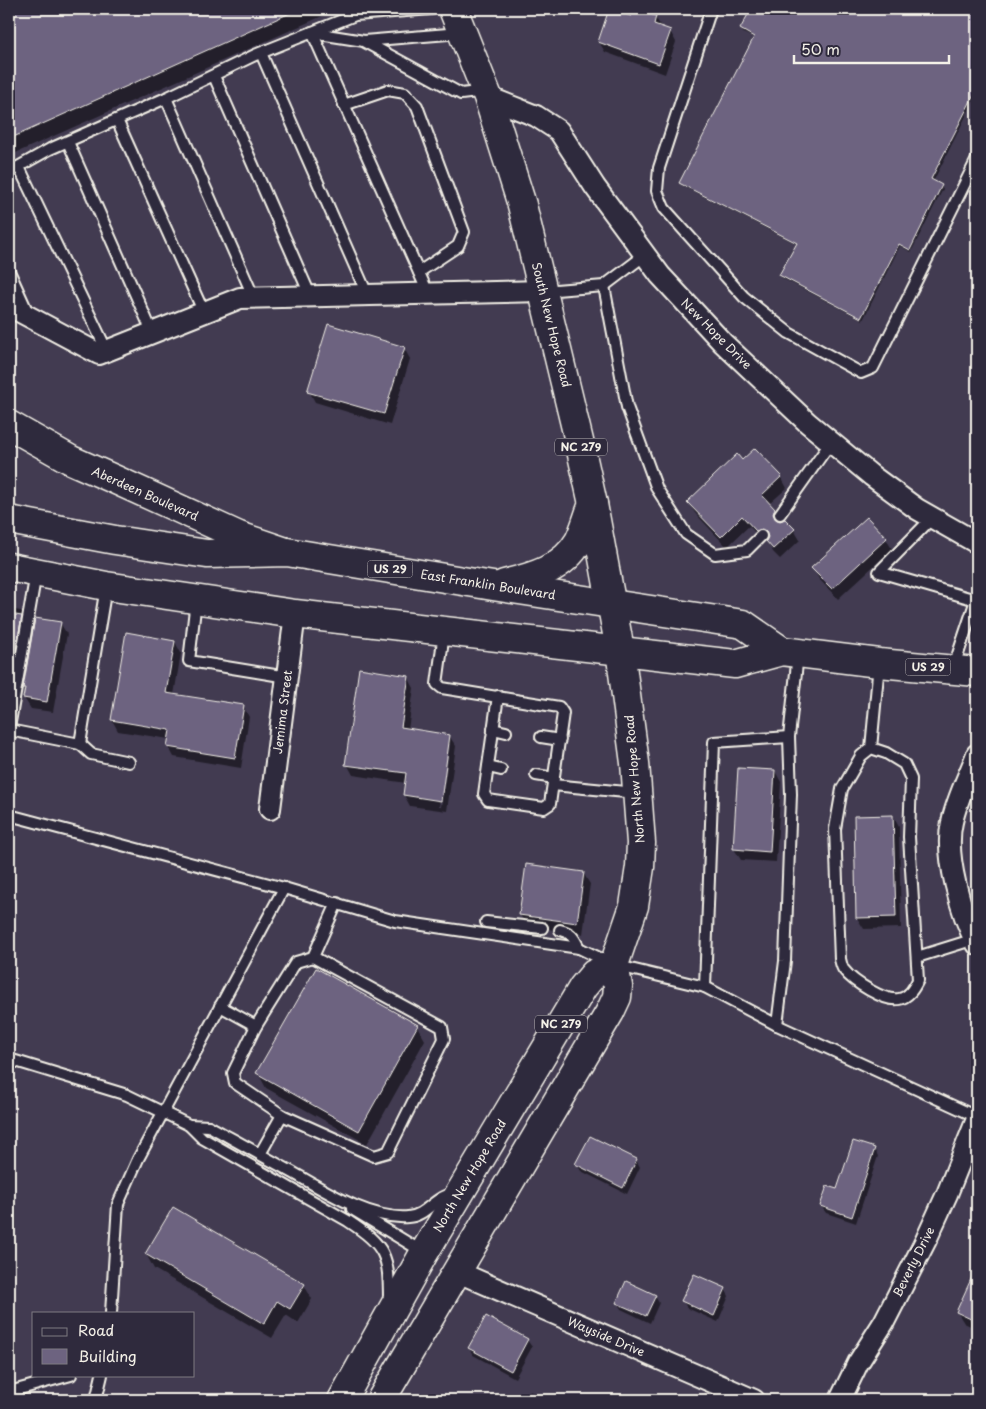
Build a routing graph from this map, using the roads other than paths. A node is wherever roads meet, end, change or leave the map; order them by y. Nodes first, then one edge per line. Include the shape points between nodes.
1 (432, 9) edge
2 (711, 9) edge
3 (458, 21) edge
4 (312, 32) junction
5 (364, 41) junction
6 (261, 53) junction
7 (214, 76) junction
8 (487, 94) junction
9 (166, 98) junction
10 (344, 105) junction
11 (117, 120) junction
12 (68, 142) junction
13 (977, 159) edge
14 (18, 166) junction
15 (9, 172) edge
16 (645, 255) junction
17 (9, 270) edge
18 (419, 272) junction
19 (604, 286) junction
20 (543, 291) junction
21 (428, 293) junction
22 (367, 294) junction
23 (311, 297) junction
24 (254, 298) junction
25 (9, 306) edge
26 (204, 313) junction
27 (30, 317) junction
28 (153, 334) junction
29 (107, 351) junction
30 (9, 425) edge
31 (831, 442) junction
32 (593, 504) junction
33 (780, 514) dead end
34 (932, 518) junction
35 (9, 520) edge
36 (761, 536) dead end
37 (977, 543) edge
38 (286, 552) junction
39 (9, 567) edge
40 (36, 572) junction
41 (106, 586) junction
42 (493, 586) junction
43 (977, 598) edge
44 (196, 600) junction
45 (612, 604) junction
46 (295, 614) junction
47 (444, 630) junction
48 (620, 650) junction
49 (790, 652) junction
50 (879, 663) junction
51 (965, 671) edge
52 (287, 677) junction
53 (498, 696) junction
54 (9, 729) edge
55 (493, 730) junction
56 (506, 732) dead end
57 (541, 737) dead end
58 (789, 737) junction
59 (560, 740) junction
60 (80, 744) junction
61 (871, 748) junction
62 (977, 755) edge
63 (129, 762) dead end
64 (488, 768) junction
65 (501, 770) dead end
66 (536, 775) dead end
67 (553, 781) junction
68 (638, 793) junction
69 (270, 809) dead end
70 (9, 815) edge
71 (284, 888) junction
72 (337, 903) junction
73 (486, 922) dead end
74 (542, 928) dead end
75 (560, 930) dead end
76 (976, 941) edge
77 (579, 948) junction
78 (313, 957) junction
79 (916, 958) junction
80 (614, 966) junction
81 (704, 986) junction
82 (220, 1006) junction
83 (777, 1025) junction
84 (256, 1026) junction
85 (9, 1059) edge
86 (163, 1113) junction
87 (282, 1115) junction
88 (977, 1118) edge
89 (189, 1125) junction
90 (260, 1154) junction
91 (460, 1193) junction
92 (345, 1201) junction
93 (424, 1253) junction
94 (458, 1272) junction
95 (111, 1312) edge
96 (389, 1316) junction
97 (424, 1329) junction
98 (67, 1376) edge
99 (102, 1376) edge
100 (9, 1392) edge
101 (96, 1400) edge
102 (342, 1400) edge
103 (381, 1400) edge
104 (754, 1400) edge
105 (840, 1400) edge

1 - 4 lane via 355,15
2 - 13 lane via 659,168 657,190 664,208 744,297 789,333 861,373 873,368
3 - 5 lane
3 - 8 main road, South New Hope Road / NC 279
4 - 5 lane
4 - 6 lane
4 - 10 lane
5 - 8 lane via 461,94
6 - 7 lane
6 - 22 lane
7 - 9 lane
7 - 23 lane
8 - 16 street, New Hope Drive via 536,116 559,131
8 - 20 main road, South New Hope Road / NC 279 via 522,205
9 - 11 lane
9 - 24 lane
10 - 18 lane
10 - 18 lane via 388,90 406,93 417,106 464,232 458,246
11 - 12 lane
11 - 26 lane
12 - 14 lane
12 - 28 lane
14 - 15 lane
14 - 29 lane
16 - 19 lane
16 - 31 street, New Hope Drive via 723,343
17 - 27 lane
18 - 21 lane
19 - 20 lane
19 - 36 lane via 627,407 657,489 686,534 715,554 747,550
20 - 21 street
20 - 32 main road, South New Hope Road / NC 279
21 - 22 street
22 - 23 street
23 - 24 street
24 - 26 street via 240,298
25 - 27 street
26 - 28 street
27 - 29 street via 99,354
28 - 29 street
30 - 38 main road, Aberdeen Boulevard via 71,460 239,536
31 - 33 lane
31 - 34 street, New Hope Drive via 872,476
32 - 42 main road via 578,541 565,558 550,570
32 - 45 main road, South New Hope Road / NC 279
34 - 37 street, New Hope Drive
34 - 43 lane via 880,572
35 - 38 main road, East Franklin Boulevard / US 29 via 207,554
38 - 42 main road, East Franklin Boulevard / US 29
39 - 40 main road, East Franklin Boulevard / US 29
40 - 41 main road, East Franklin Boulevard / US 29
40 - 54 lane
41 - 44 main road, East Franklin Boulevard / US 29
41 - 60 lane
42 - 45 main road, East Franklin Boulevard / US 29
43 - 51 lane
44 - 46 main road, East Franklin Boulevard / US 29
44 - 52 lane via 189,662
45 - 48 main road, South New Hope Road / NC 279
45 - 49 main road, East Franklin Boulevard / US 29 via 744,624
46 - 47 main road, East Franklin Boulevard / US 29
46 - 52 street, Jemima Street
47 - 48 main road, East Franklin Boulevard / US 29
47 - 53 lane via 437,684 442,688
48 - 49 main road, East Franklin Boulevard / US 29 via 735,664
48 - 68 main road, North New Hope Road / NC 279
49 - 50 main road, East Franklin Boulevard / US 29
49 - 58 lane
50 - 51 main road, East Franklin Boulevard / US 29
50 - 61 lane
52 - 69 street, Jemima Street
53 - 55 lane
53 - 59 lane via 559,707 564,713
54 - 60 lane
55 - 56 lane
55 - 64 lane
57 - 59 lane
58 - 81 lane via 714,742
58 - 83 lane via 790,822 785,961
59 - 67 lane
60 - 63 lane via 91,754
61 - 79 lane via 904,764 911,779 909,837
61 - 79 lane via 862,756 842,790 835,829 840,959 844,970 862,986 886,997 900,999 913,991 918,980
62 - 76 street via 957,804 949,843 966,918
64 - 65 lane
64 - 67 lane via 484,794 488,800 544,808 550,804
66 - 67 lane
67 - 68 lane
68 - 80 main road, North New Hope Road / NC 279 via 640,867 634,906
70 - 71 lane
71 - 72 lane
71 - 82 lane
72 - 77 lane via 395,921
72 - 78 lane
73 - 74 lane
75 - 77 lane via 574,936
76 - 79 lane
77 - 80 lane
78 - 84 lane via 296,962
78 - 87 lane via 442,1027 444,1039 388,1152 374,1156
80 - 81 lane
80 - 91 main road, North New Hope Road / NC 279 via 588,979
80 - 94 main road, North New Hope Road via 618,986 610,1012
81 - 83 lane
82 - 84 lane
82 - 86 lane
83 - 88 lane
84 - 87 lane via 233,1072 235,1082
85 - 86 lane via 127,1095
86 - 89 lane
86 - 95 lane via 118,1204
87 - 90 lane
88 - 105 street, Beverly Drive via 926,1240
89 - 90 lane via 209,1126
89 - 96 lane via 202,1138 348,1221 377,1243 387,1263
90 - 92 lane
91 - 92 lane via 443,1196 426,1211 407,1217 386,1215
91 - 93 main road, North New Hope Road / NC 279
92 - 93 lane via 350,1208
93 - 96 main road, North New Hope Road / NC 279
93 - 97 main road via 428,1275 420,1307
94 - 97 main road, North New Hope Road
94 - 104 street, Wayside Drive
96 - 102 main road, North New Hope Road / NC 279
97 - 103 main road, North New Hope Road
98 - 100 lane
99 - 101 lane

